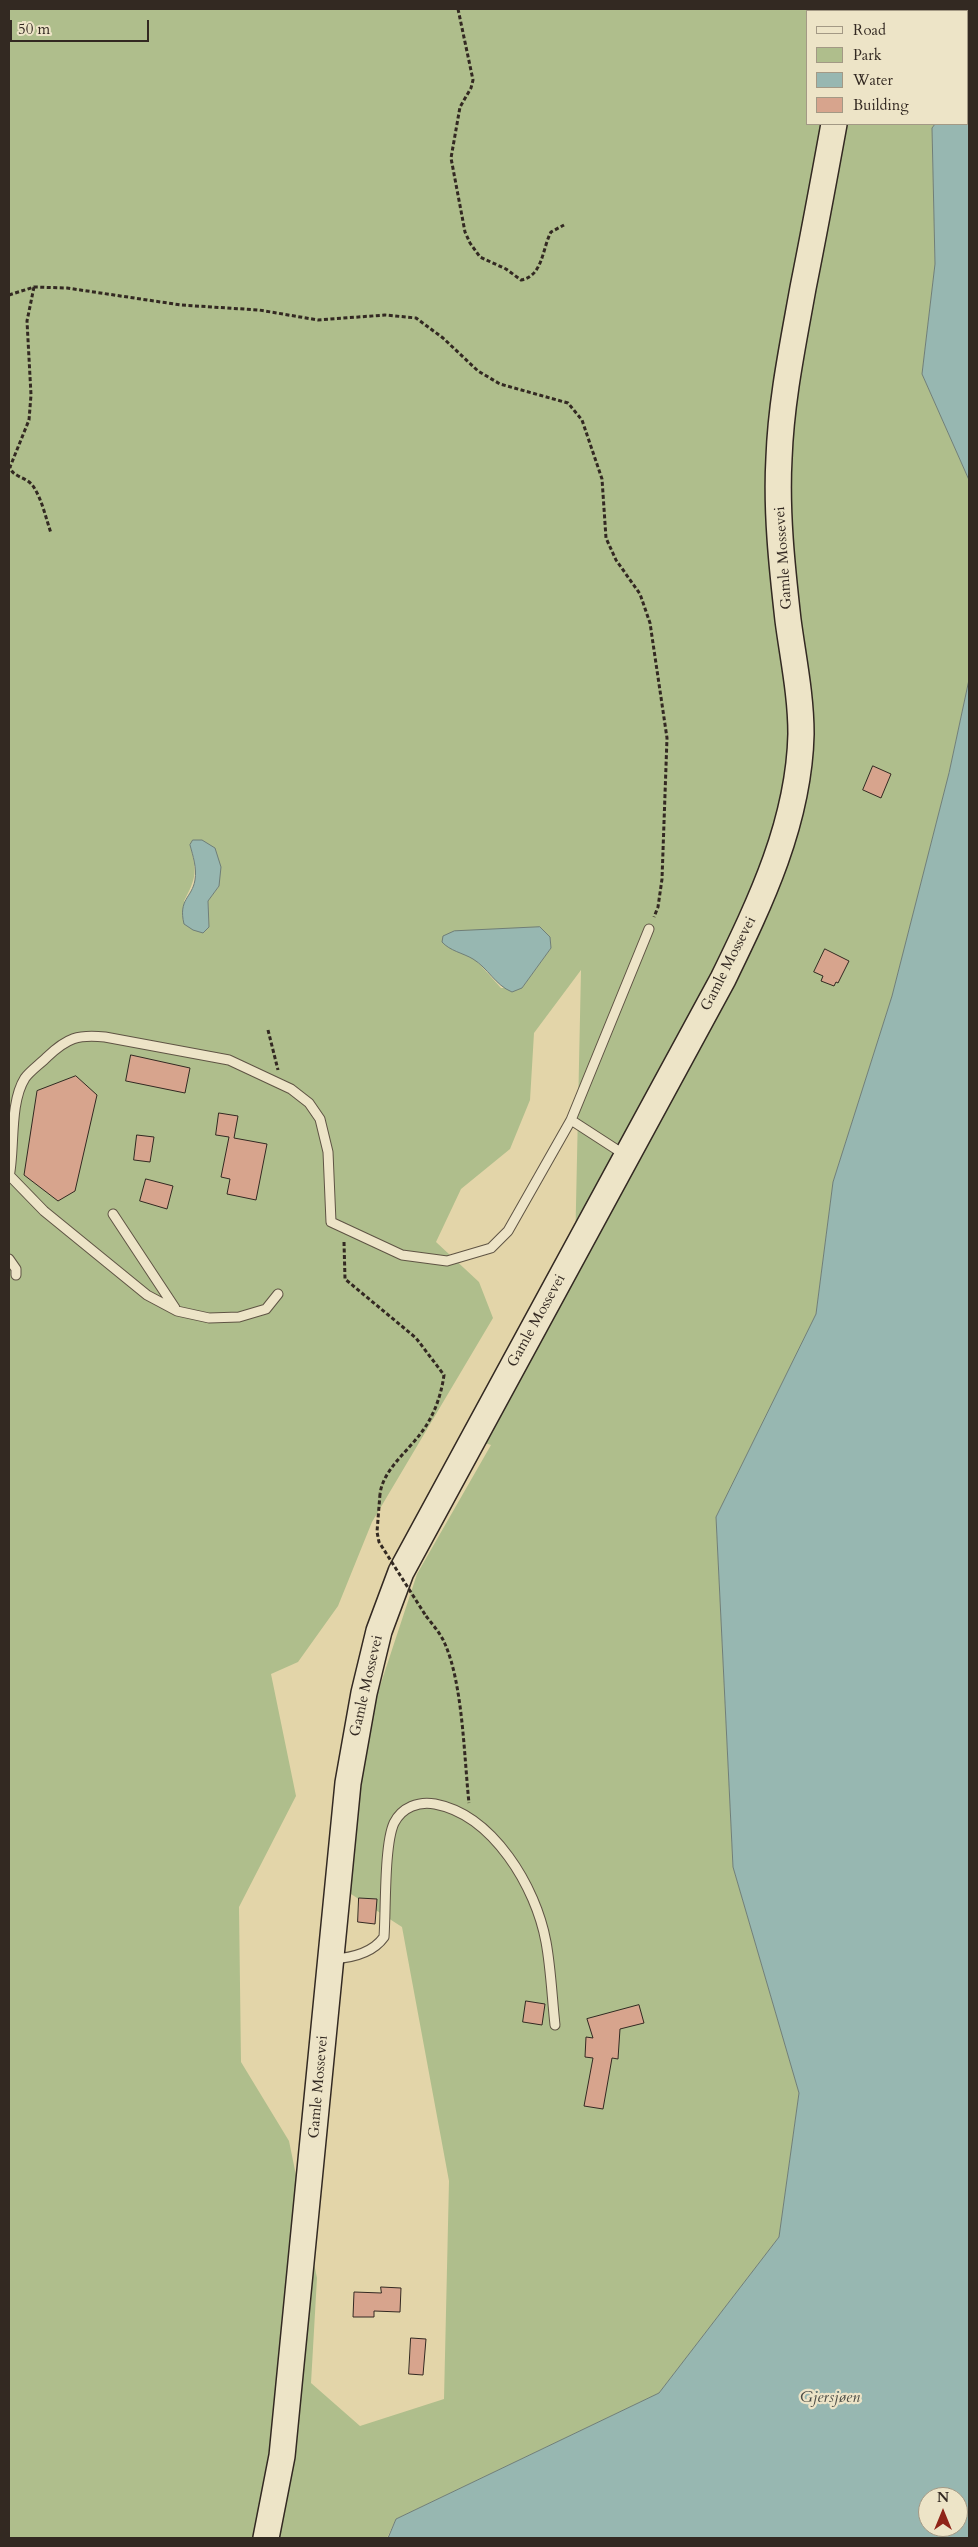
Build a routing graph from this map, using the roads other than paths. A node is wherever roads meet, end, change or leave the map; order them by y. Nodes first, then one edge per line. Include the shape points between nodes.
1 (834, 125) edge
2 (649, 929) road end
3 (571, 1120) junction
4 (627, 1156) junction
5 (9, 1176) edge
6 (113, 1214) dead end
7 (9, 1260) edge
8 (16, 1275) dead end
9 (278, 1294) dead end
10 (177, 1311) junction
11 (329, 1960) junction
12 (555, 2025) dead end
13 (266, 2538) edge

1 - 4 main road, Gamle Mossevei via 785,391 779,459 780,534 801,734 796,786 780,852 758,907 723,979
2 - 3 lane
3 - 4 lane
3 - 5 lane via 508,1231 491,1248 447,1261 402,1255 331,1222 328,1152 320,1119 309,1103 291,1089 229,1060 88,1035 74,1037 57,1047 24,1079 15,1108
4 - 11 main road, Gamle Mossevei via 401,1572 382,1623 364,1693 348,1783
5 - 10 lane via 44,1210 147,1295
6 - 10 lane
7 - 8 lane
9 - 10 lane via 266,1309 239,1317 210,1318
11 - 12 lane via 358,1956 384,1937 392,1832 401,1814 414,1804 447,1807 470,1818 503,1850 520,1875 546,1941
11 - 13 main road, Gamle Mossevei via 315,2137 282,2456

